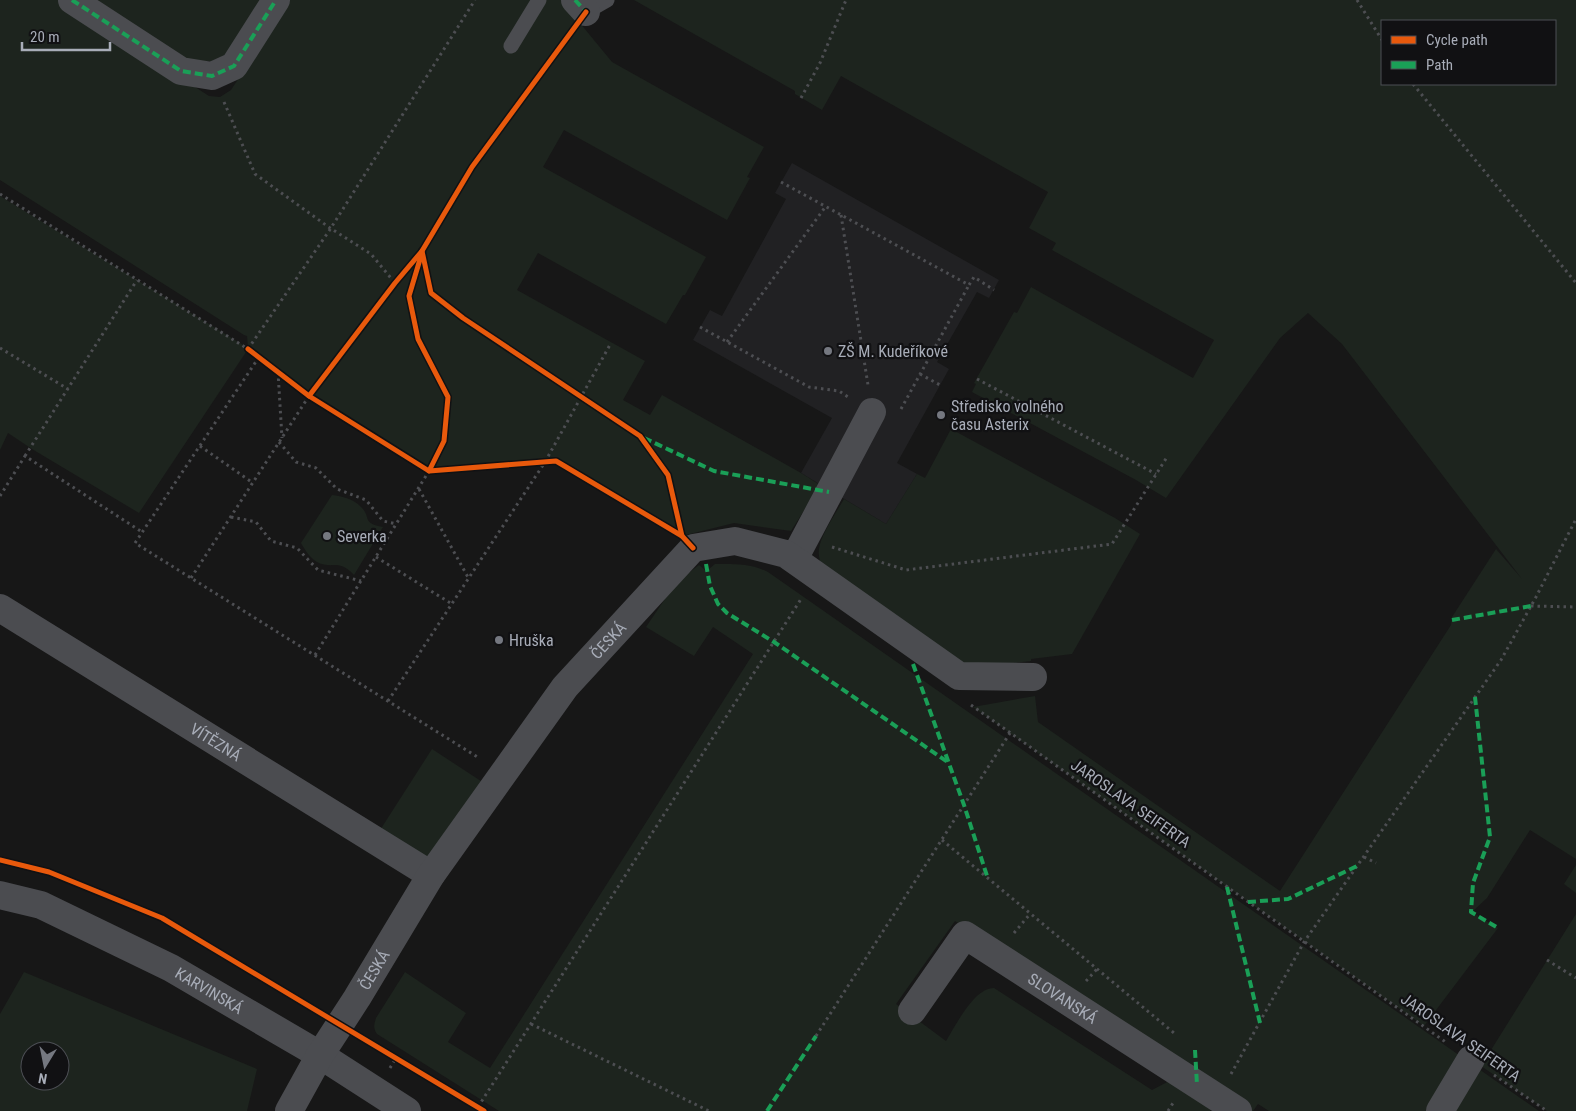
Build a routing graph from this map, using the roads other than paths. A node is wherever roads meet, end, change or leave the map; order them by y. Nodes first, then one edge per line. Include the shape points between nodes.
1 (72, 0) edge
2 (276, 0) edge
3 (539, 0) edge
4 (511, 46) dead end
5 (872, 412) road end
6 (799, 549) junction
7 (0, 608) edge
8 (1033, 677) dead end
9 (431, 875) junction
10 (0, 895) edge
11 (912, 1011) dead end
12 (320, 1055) junction
13 (1471, 1059) road end
14 (1228, 1105) edge
15 (289, 1111) edge
16 (408, 1111) edge
17 (1440, 1111) edge

1 - 2 street via 181,71 212,76 234,66
3 - 4 lane
5 - 6 street
6 - 8 street, ČESKÁ via 959,676
6 - 9 street, ČESKÁ via 786,554 736,541 693,548 564,687
7 - 9 street, VÍTĚZNÁ
9 - 12 street, ČESKÁ
10 - 12 street, KARVINSKÁ via 41,905 171,968
11 - 14 street, SLOVANSKÁ via 964,935
12 - 15 street, ČESKÁ
12 - 16 street, KARVINSKÁ
13 - 17 street

